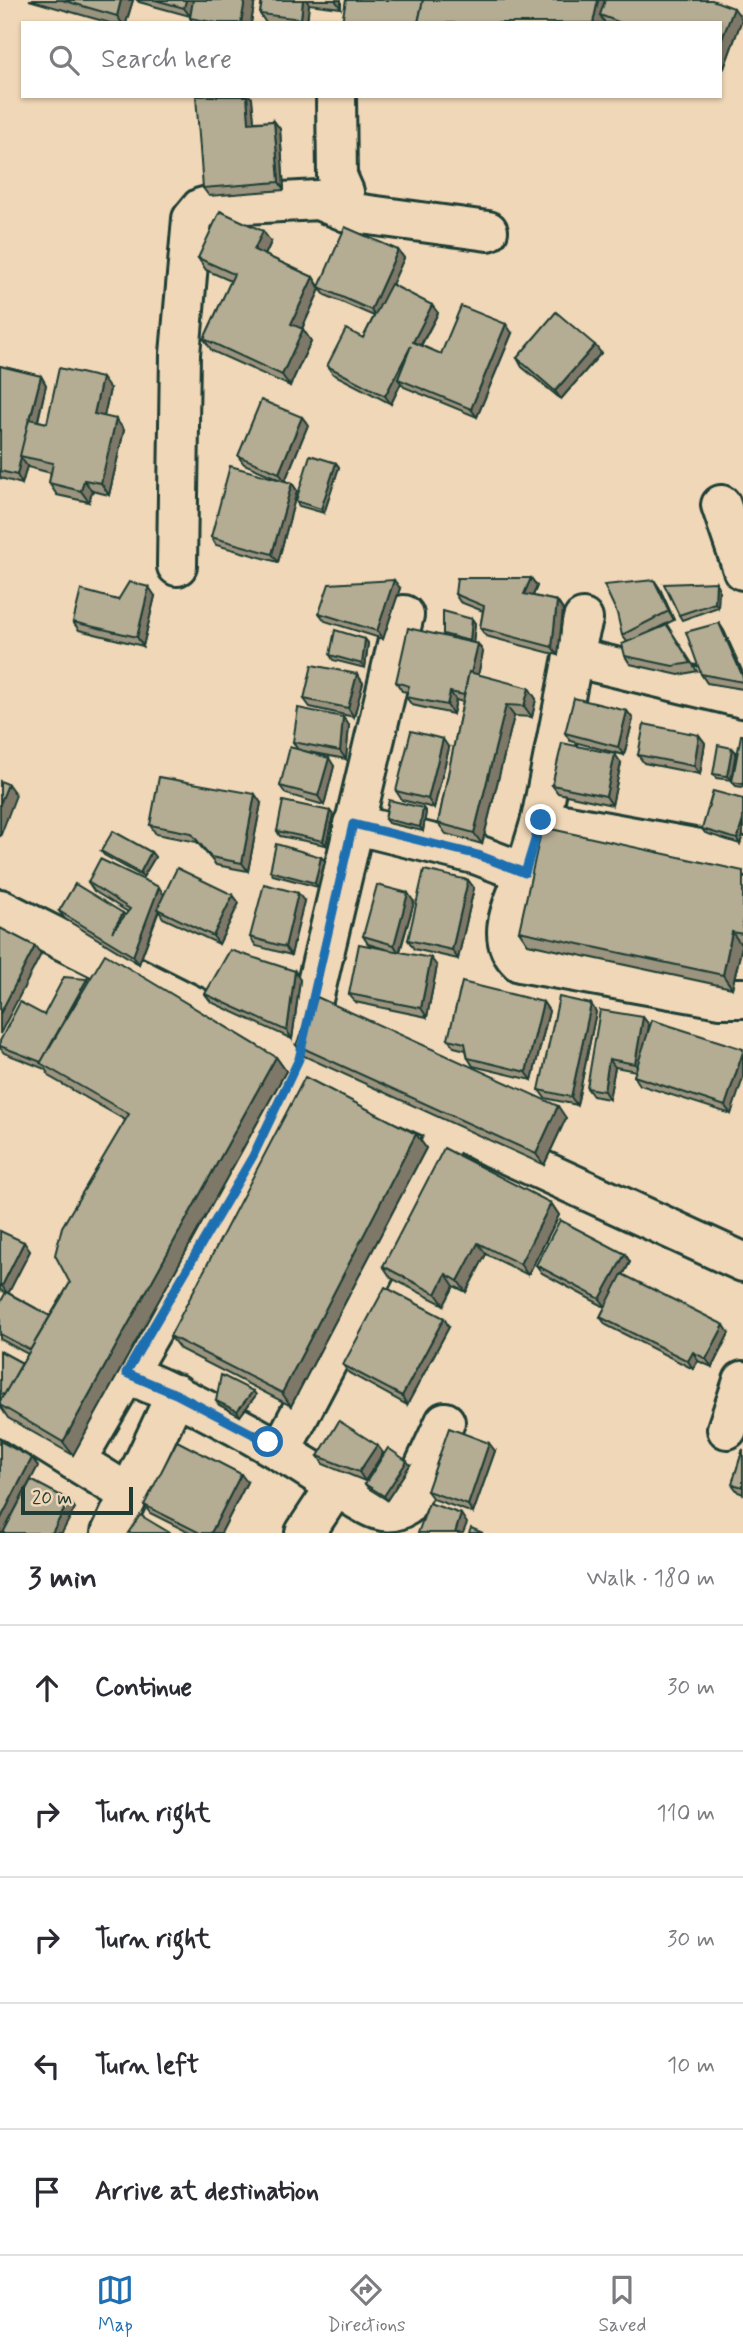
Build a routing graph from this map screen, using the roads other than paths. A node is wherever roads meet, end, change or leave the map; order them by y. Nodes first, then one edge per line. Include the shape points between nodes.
1 (336, 98) edge
2 (347, 212) junction
3 (488, 231) dead end
4 (721, 505) dead end
5 (177, 566) dead end
6 (743, 570) edge
7 (404, 615) dead end
8 (583, 619) dead end
9 (573, 657) junction
10 (743, 698) edge
11 (541, 820) junction
12 (353, 824) junction
13 (743, 857) edge
14 (525, 873) junction
15 (0, 909) edge
16 (743, 998) edge
17 (299, 1059) junction
18 (451, 1126) junction
19 (743, 1262) edge
20 (126, 1373) junction
21 (743, 1381) edge
22 (176, 1394) junction
23 (0, 1413) edge
24 (445, 1422) dead end
25 (727, 1429) dead end
26 (281, 1450) junction
27 (74, 1460) junction
28 (336, 1486) junction
29 (129, 1494) junction
30 (111, 1533) edge
31 (305, 1533) edge

1 - 2 street via 338,176
2 - 3 street
2 - 5 street via 318,200 208,206 192,219 180,354
4 - 6 street
7 - 12 street
8 - 9 street
9 - 10 street
9 - 11 street
11 - 13 street
11 - 14 street
12 - 14 street via 478,855
12 - 17 street
14 - 16 street via 507,923 506,941 520,962 721,998
15 - 17 street
17 - 18 street
17 - 20 street via 253,1156
18 - 19 street
18 - 26 street
20 - 22 street
20 - 27 street
21 - 25 street
22 - 26 street
22 - 29 street
23 - 27 street
24 - 28 street via 406,1506 396,1513 374,1509
26 - 28 street
27 - 29 street
28 - 31 street
29 - 30 street

